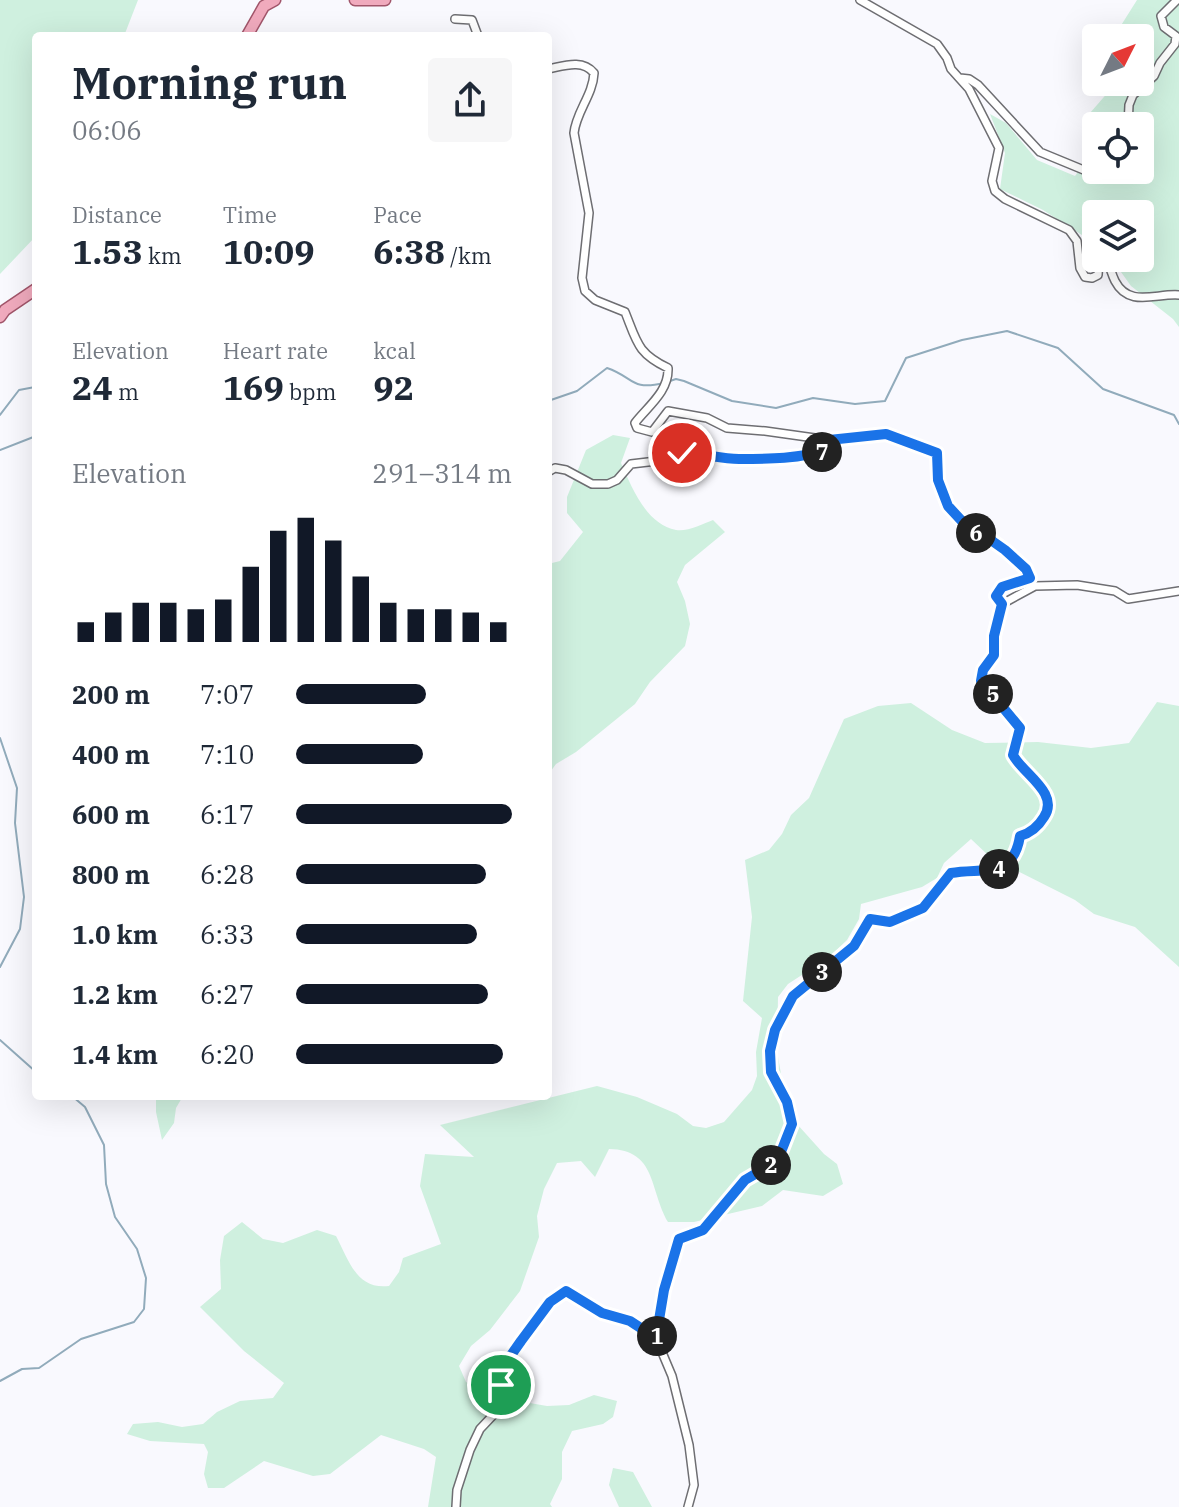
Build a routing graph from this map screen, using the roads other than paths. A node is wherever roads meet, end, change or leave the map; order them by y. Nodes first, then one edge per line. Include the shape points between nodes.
1 (275, 0) edge
2 (355, 0) edge
3 (385, 0) edge
4 (860, 0) edge
5 (1177, 0) edge
6 (455, 19) dead end
7 (249, 32) edge
8 (476, 32) edge
9 (552, 68) edge
10 (960, 78) junction
11 (1129, 112) edge
12 (1082, 168) edge
13 (1082, 272) edge
14 (1082, 272) edge
15 (1099, 272) edge
16 (1110, 272) edge
17 (32, 292) edge
18 (1179, 295) edge
19 (0, 317) edge
20 (829, 440) junction
21 (552, 470) edge
22 (1179, 591) edge
23 (1002, 604) junction
24 (656, 1338) junction
25 (456, 1507) edge
26 (688, 1507) edge

1 - 7 main road via 264,6
2 - 3 main road
4 - 10 street via 937,44
5 - 11 street via 1161,16 1164,27 1176,36 1175,44 1151,80 1133,95
6 - 8 street via 472,20
9 - 20 street via 582,64 594,73 574,133 589,213 585,291 625,312 634,341 648,359 668,368 664,386 635,423 637,428 652,432 668,411 707,418 727,428
10 - 12 street via 978,85 1048,157
10 - 13 street via 999,148 995,191 1069,230 1077,241
14 - 15 street via 1092,278
16 - 18 street via 1125,294 1141,299
17 - 19 main road
20 - 21 street via 828,449 819,453 780,457 682,453 631,464 608,484
20 - 23 street via 886,434 937,453 938,480 948,506 972,532 1005,550 1030,578 1002,587 996,596
22 - 23 street via 1128,599 1115,591 1077,585 1035,586
23 - 24 street via 994,655 981,681 1020,728 1013,755 1046,793 1048,812 1031,833 1020,836 1018,849 1004,866 983,873 951,873 923,908 890,922 870,919 854,946 793,996 770,1051 771,1072 791,1114 786,1142 774,1163 745,1180 703,1230 679,1239
24 - 25 street via 575,1295 559,1294 509,1358 497,1411 470,1450
24 - 26 street via 672,1376 689,1445 694,1485

